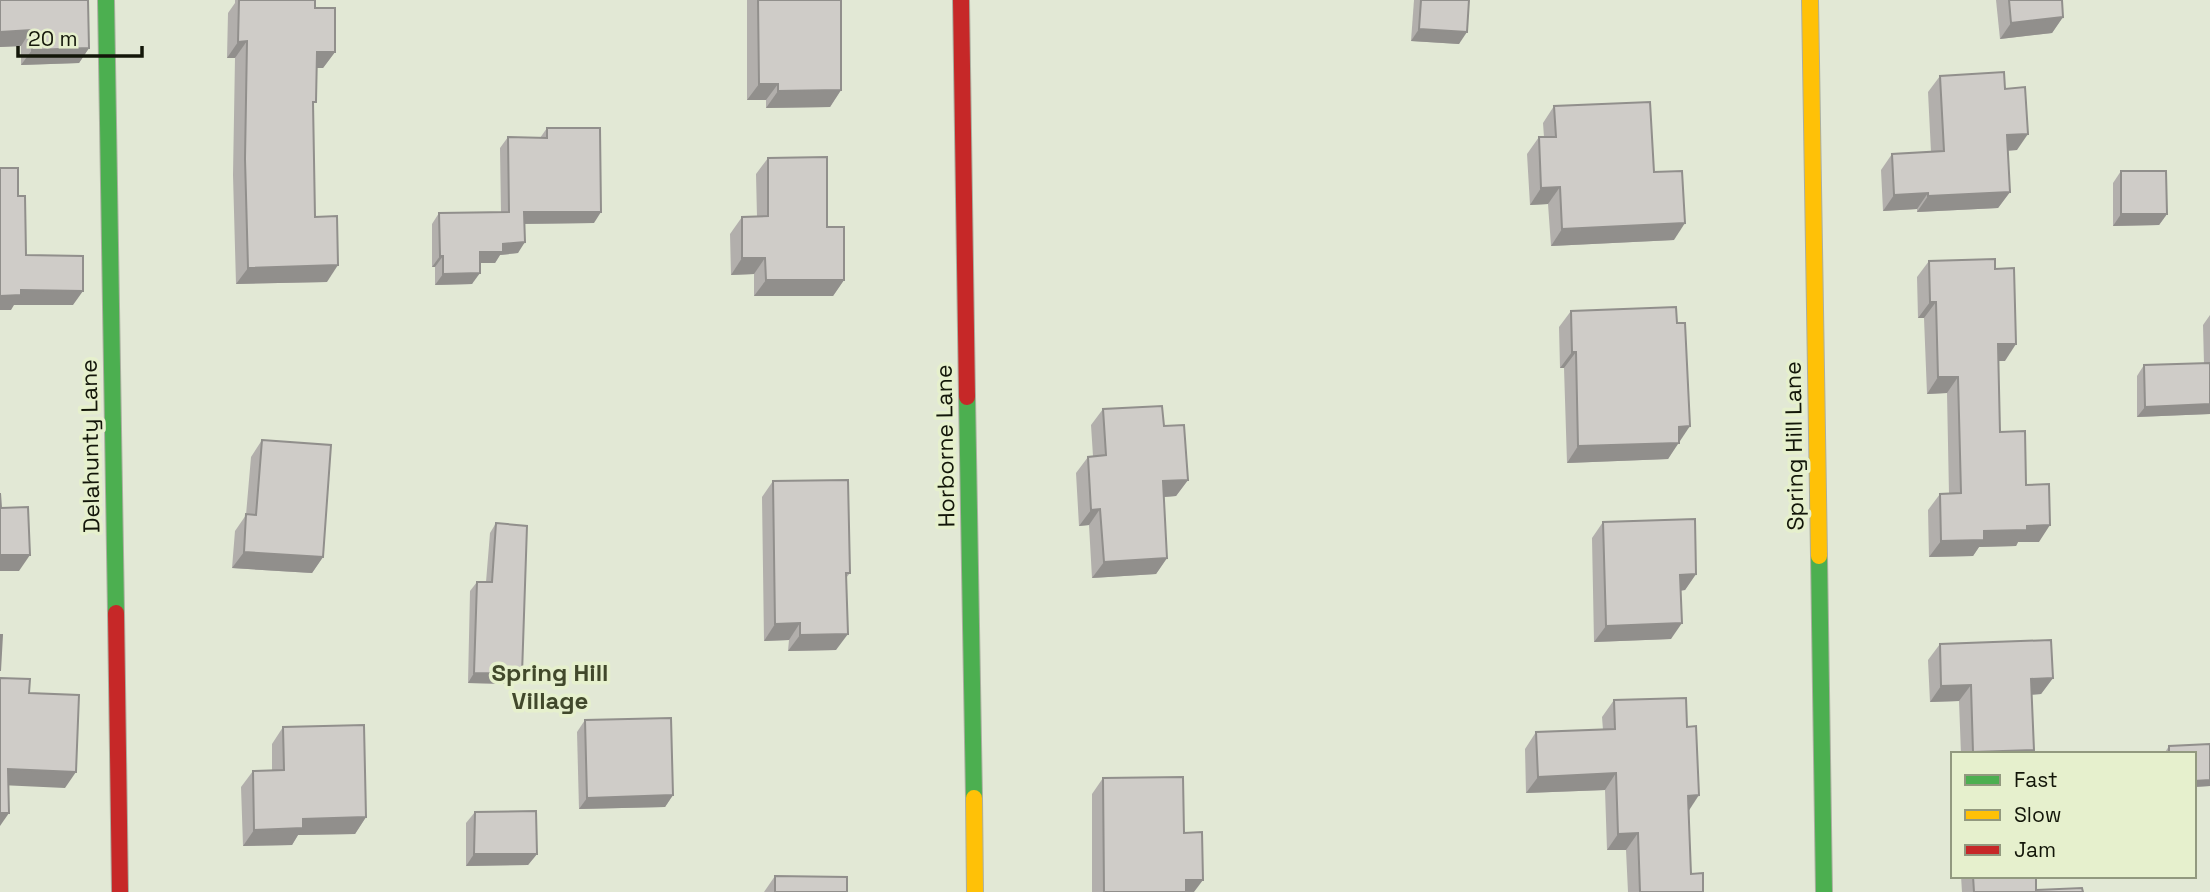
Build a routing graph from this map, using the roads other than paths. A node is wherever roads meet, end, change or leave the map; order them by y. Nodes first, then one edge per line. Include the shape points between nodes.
1 (106, 0) edge
2 (961, 0) edge
3 (1810, 0) edge
4 (120, 892) edge
5 (975, 892) edge
6 (1824, 892) edge

1 - 4 street, Delahunty Lane
2 - 5 street, Horborne Lane
3 - 6 street, Spring Hill Lane

